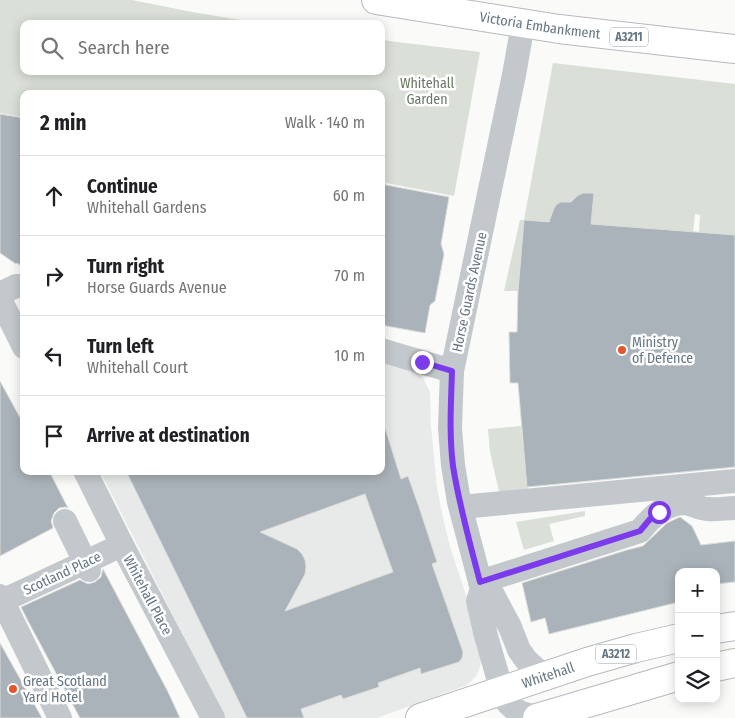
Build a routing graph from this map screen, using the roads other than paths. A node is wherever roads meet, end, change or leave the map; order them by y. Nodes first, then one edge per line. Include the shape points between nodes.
1 (376, 0) edge
2 (523, 24) junction
3 (735, 49) edge
4 (20, 286) edge
5 (0, 294) edge
6 (0, 299) edge
7 (20, 339) edge
8 (385, 351) edge
9 (452, 371) junction
10 (87, 475) edge
11 (735, 480) edge
12 (461, 507) junction
13 (735, 508) edge
14 (66, 522) dead end
15 (122, 545) junction
16 (89, 570) dead end
17 (481, 585) junction
18 (1, 598) edge
19 (735, 626) edge
20 (720, 628) edge
21 (675, 639) edge
22 (735, 663) edge
23 (720, 666) edge
24 (544, 676) junction
25 (675, 677) edge
26 (502, 690) junction
27 (542, 717) edge
28 (60, 718) edge
29 (214, 718) edge
30 (420, 718) edge

1 - 2 main road, Victoria Embankment / A3211
2 - 3 main road, Victoria Embankment / A3211
2 - 9 street, Horse Guards Avenue
4 - 5 street
6 - 7 street
8 - 9 street
9 - 12 street, Horse Guards Avenue via 450,428
10 - 15 street, Whitehall Place
11 - 12 street
12 - 17 street, Horse Guards Avenue
13 - 17 street via 707,510 684,503 674,505 659,512 640,531
14 - 16 street, bridge
15 - 18 street, Scotland Place
15 - 29 street, Whitehall Place
17 - 24 street via 493,595 519,650
17 - 26 street, Horse Guards Avenue via 478,601
18 - 28 street
19 - 20 main road
21 - 24 main road, Whitehall / A3212
22 - 23 main road
24 - 26 main road, Whitehall / A3212
25 - 27 main road
26 - 27 street, Horse Guards Avenue via 504,698 516,711
26 - 30 main road, Whitehall / A3212

